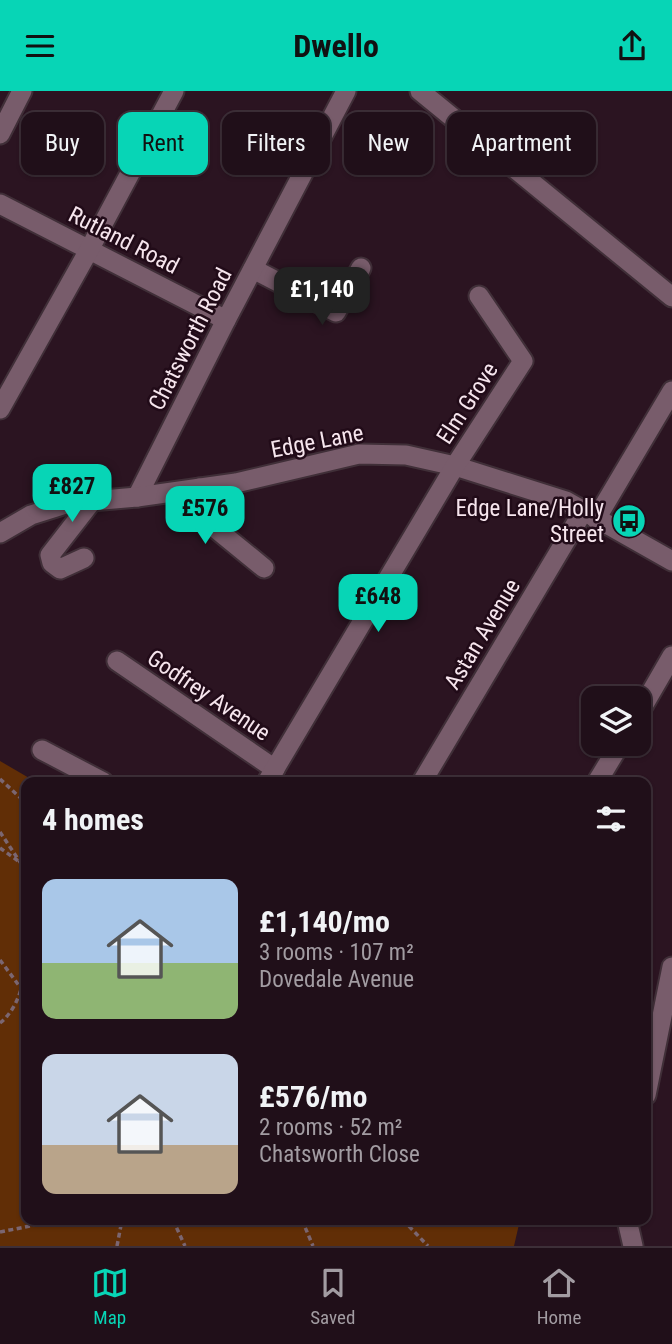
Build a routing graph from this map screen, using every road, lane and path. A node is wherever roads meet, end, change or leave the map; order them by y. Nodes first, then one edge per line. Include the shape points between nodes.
1 (22, 91) edge
2 (174, 91) edge
3 (346, 91) edge
4 (420, 91) edge
5 (0, 134) edge
6 (0, 204) edge
7 (89, 250) junction
8 (361, 268) dead end
9 (254, 269) junction
10 (479, 296) dead end
11 (672, 297) edge
12 (226, 320) junction
13 (672, 391) edge
14 (0, 409) edge
15 (455, 466) junction
16 (199, 488) junction
17 (137, 497) junction
18 (92, 501) junction
19 (590, 514) junction
20 (0, 533) edge
21 (84, 558) dead end
22 (672, 561) edge
23 (264, 568) dead end
24 (672, 656) edge
25 (117, 661) dead end
26 (651, 692) edge
27 (42, 750) dead end
28 (613, 756) edge
29 (271, 776) edge
30 (93, 777) edge
31 (425, 777) edge
32 (600, 777) edge
33 (0, 779) edge
34 (21, 798) edge
35 (0, 832) edge
36 (0, 848) edge
37 (20, 863) junction
38 (21, 868) edge
39 (0, 960) edge
40 (672, 967) edge
41 (21, 992) joint
42 (0, 1023) edge
43 (658, 1036) edge
44 (651, 1070) edge
45 (35, 1225) edge
46 (121, 1225) edge
47 (175, 1225) edge
48 (304, 1225) edge
49 (409, 1225) edge
50 (628, 1225) edge
51 (0, 1232) edge
52 (117, 1246) edge
53 (185, 1246) edge
54 (313, 1246) edge
55 (428, 1246) edge
56 (634, 1246) edge

1 - 5 street
2 - 7 street
3 - 9 street, Chatsworth Road
4 - 11 street
6 - 7 street, Rutland Road
7 - 12 street, Rutland Road
7 - 14 street
8 - 9 street via 336,312
9 - 12 street, Chatsworth Road
10 - 15 street, Elm Grove via 523,361
12 - 17 street, Chatsworth Road
13 - 19 street, Astan Avenue
15 - 16 street, Edge Lane via 406,455 359,454
15 - 19 street, Edge Lane via 566,501
15 - 29 street
16 - 17 street, Edge Lane
16 - 23 street via 210,524
17 - 18 street, Edge Lane
18 - 20 street, Edge Lane via 31,515
18 - 21 street via 50,555 60,569
19 - 22 street, Edge Lane
19 - 31 street, Astan Avenue
24 - 26 street
25 - 29 street, Godfrey Avenue
27 - 30 street
28 - 32 street
33 - 34 path
35 - 37 path
36 - 37 path
37 - 38 path
39 - 41 path
40 - 43 street
41 - 42 path
43 - 44 street
45 - 51 path
46 - 52 path
47 - 53 path
48 - 54 path
49 - 55 path
50 - 56 street

